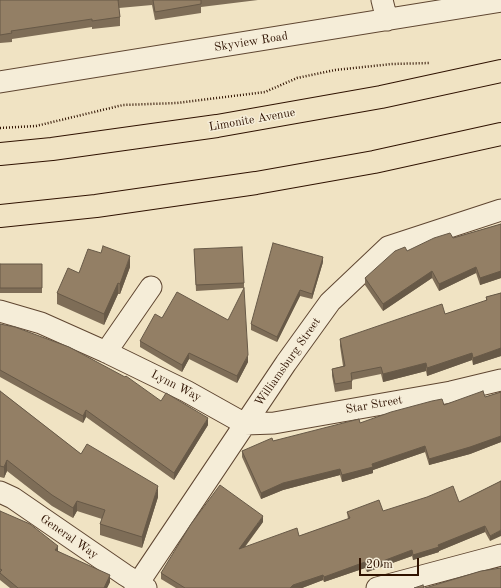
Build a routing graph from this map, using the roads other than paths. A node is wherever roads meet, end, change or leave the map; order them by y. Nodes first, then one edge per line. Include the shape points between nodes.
1 (382, 0) edge
2 (501, 2) edge
3 (387, 20) junction
4 (501, 71) edge
5 (0, 82) edge
6 (501, 134) edge
7 (0, 154) edge
8 (501, 210) edge
9 (0, 216) edge
10 (152, 287) dead end
11 (0, 311) edge
12 (106, 352) junction
13 (501, 380) edge
14 (245, 424) junction
15 (0, 492) edge
16 (501, 555) edge
17 (140, 586) edge
18 (377, 588) edge

1 - 3 street
2 - 3 street, Skyview Road
3 - 5 street, Skyview Road
4 - 7 main road, Limonite Avenue via 381,97 217,126
6 - 9 main road via 374,162 256,183 96,206
8 - 14 street, Williamsburg Street via 388,247 330,302
10 - 12 street
11 - 12 street, Lynn Way via 41,323
12 - 14 street, Lynn Way via 186,391
13 - 14 street, Star Street via 451,392 281,422
14 - 17 street, Williamsburg Street
15 - 17 street, General Way via 13,498
16 - 18 street

